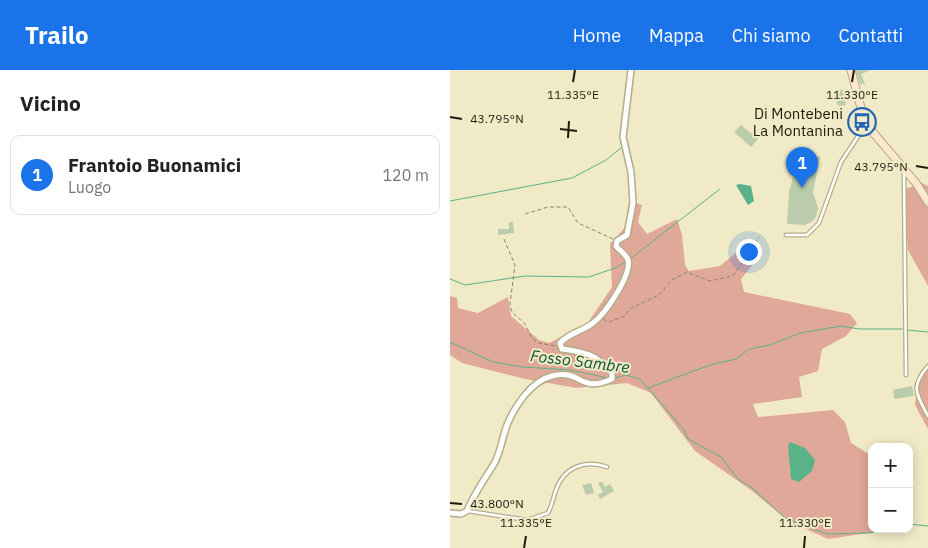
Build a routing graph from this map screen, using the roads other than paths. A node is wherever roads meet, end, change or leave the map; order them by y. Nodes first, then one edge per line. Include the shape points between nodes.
1 (631, 70) edge
2 (851, 70) edge
3 (866, 125) junction
4 (904, 168) junction
5 (928, 202) edge
6 (786, 235) dead end
7 (928, 366) edge
8 (906, 375) dead end
9 (928, 416) edge
10 (607, 466) dead end
11 (467, 511) junction
12 (450, 513) edge

1 - 11 street via 623,137 634,203 627,235 617,241 616,246 629,263 615,298 594,322 564,339 560,346 601,360 612,376 598,384 588,385 569,374 536,382 512,414 499,454
2 - 3 street
3 - 4 street
3 - 6 lane via 841,162 819,223 807,235
4 - 5 street
4 - 8 lane
7 - 9 lane via 916,381 916,388
10 - 11 lane via 584,463 570,470 556,489 550,511 535,519
11 - 12 street

